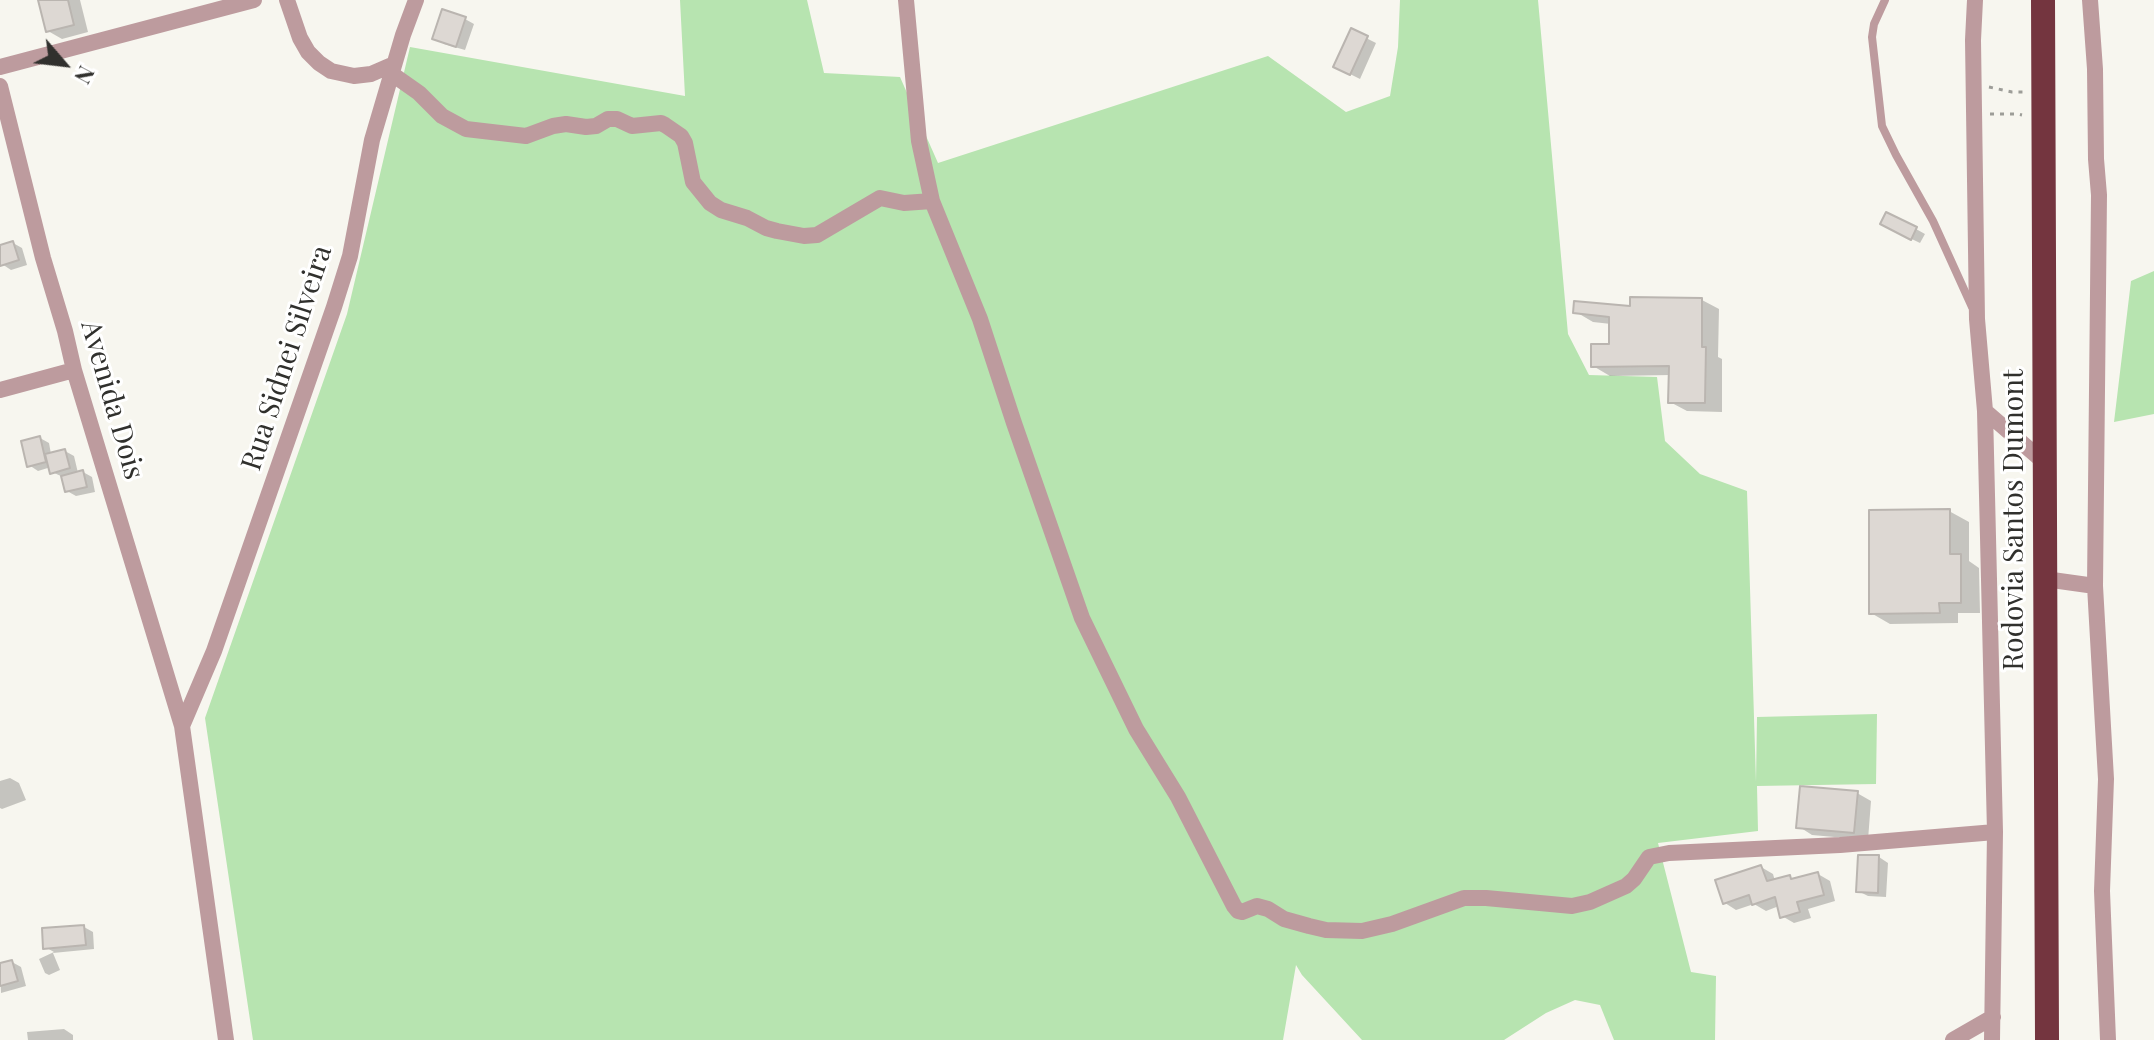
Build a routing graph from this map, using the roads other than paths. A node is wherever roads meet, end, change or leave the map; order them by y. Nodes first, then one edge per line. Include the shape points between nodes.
1 (254, 0) edge
2 (287, 0) edge
3 (416, 0) edge
4 (906, 0) edge
5 (1885, 0) edge
6 (1975, 0) edge
7 (2043, 0) edge
8 (2090, 0) edge
9 (0, 67) edge
10 (393, 69) junction
11 (0, 86) edge
12 (932, 201) junction
13 (1977, 319) junction
14 (74, 370) junction
15 (0, 390) edge
16 (1985, 411) junction
17 (2044, 462) junction
18 (2045, 579) junction
19 (2095, 586) junction
20 (182, 726) junction
21 (1995, 832) junction
22 (1993, 1017) junction
23 (226, 1040) edge
24 (1953, 1040) edge
25 (1992, 1040) edge
26 (2047, 1040) edge
27 (2108, 1040) edge

1 - 9 street
2 - 10 street via 308,52 331,71 354,76
3 - 10 street, Rua Sidnei Silveira
4 - 12 street via 919,141
5 - 13 lane via 1872,37 1882,126
6 - 13 street
7 - 17 highway, Rodovia Santos Dumont
8 - 19 street via 2099,195
10 - 12 street via 442,116 466,129 526,136 566,124 596,126 608,119 636,127 661,123 681,136 693,182 710,203 777,231 817,235 880,198
10 - 20 street, Rua Sidnei Silveira via 334,307 214,651
11 - 14 street, Avenida Dois
12 - 21 street via 980,319 1082,618 1136,729 1238,911 1257,906 1309,926 1362,931 1464,898 1572,906 1590,902 1626,886 1649,857 1669,853
13 - 16 street
14 - 15 street
14 - 20 street, Avenida Dois
16 - 17 street
16 - 21 street
17 - 18 highway, Rodovia Santos Dumont
18 - 19 street
18 - 26 highway, Rodovia Santos Dumont
19 - 27 street via 2106,779 2102,891
20 - 23 street, Avenida Dois
21 - 22 street
22 - 24 street
22 - 25 street

